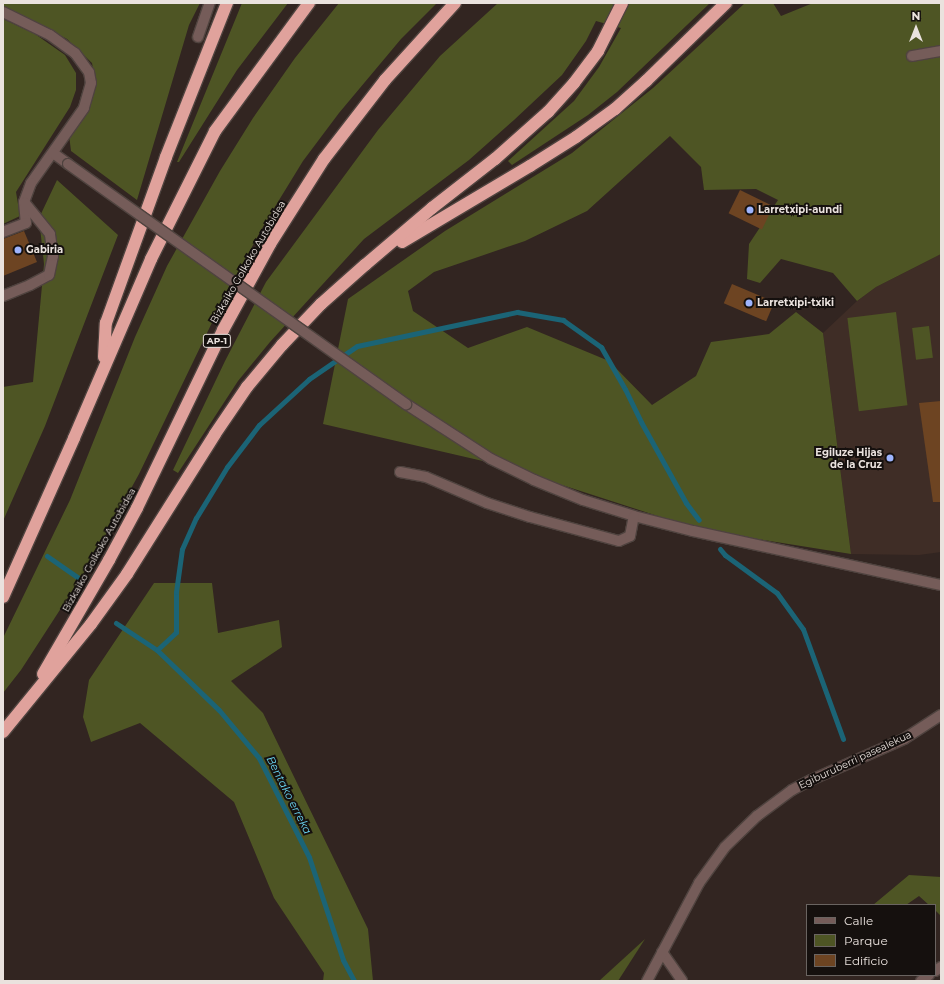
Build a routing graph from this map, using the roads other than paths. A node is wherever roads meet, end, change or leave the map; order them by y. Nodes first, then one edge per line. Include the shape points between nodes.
1 (210, 3) edge
2 (228, 3) edge
3 (309, 3) edge
4 (455, 3) edge
5 (622, 3) edge
6 (726, 3) edge
7 (3, 12) edge
8 (198, 37) dead end
9 (941, 51) edge
10 (912, 56) dead end
11 (53, 153) junction
12 (24, 202) junction
13 (3, 232) edge
14 (365, 265) junction
15 (3, 296) edge
16 (104, 366) junction
17 (400, 472) dead end
18 (634, 516) junction
19 (941, 585) edge
20 (3, 597) edge
21 (23, 708) junction
22 (941, 715) edge
23 (3, 732) edge
24 (662, 952) junction
25 (647, 981) edge
26 (682, 981) edge

1 - 8 street
2 - 16 highway via 166,157 106,323
3 - 16 highway via 216,131 150,259
4 - 21 highway, Bizkaiko Golkoko Autobidea / AP-1 via 385,80 324,159 270,244 223,330 123,534
5 - 14 highway via 598,51 548,112 495,159
6 - 14 highway via 646,81 589,127 530,166
7 - 11 street via 50,35 75,53 89,72 91,83 84,108
9 - 10 street
11 - 12 street via 31,183
11 - 18 street, bridge via 406,404 491,459 583,500
12 - 13 street via 26,223
12 - 15 street via 50,234 53,256 49,275
14 - 21 highway via 282,345 247,387 127,574 91,624
16 - 20 highway
17 - 18 street via 426,478 530,517 619,541 630,536
18 - 19 street
21 - 23 highway, AP-1
22 - 24 street, Egiburuberri pasealekua via 904,739 792,790 757,816 730,842 699,883
24 - 25 street, Egiburuberri pasealekua
24 - 26 street

